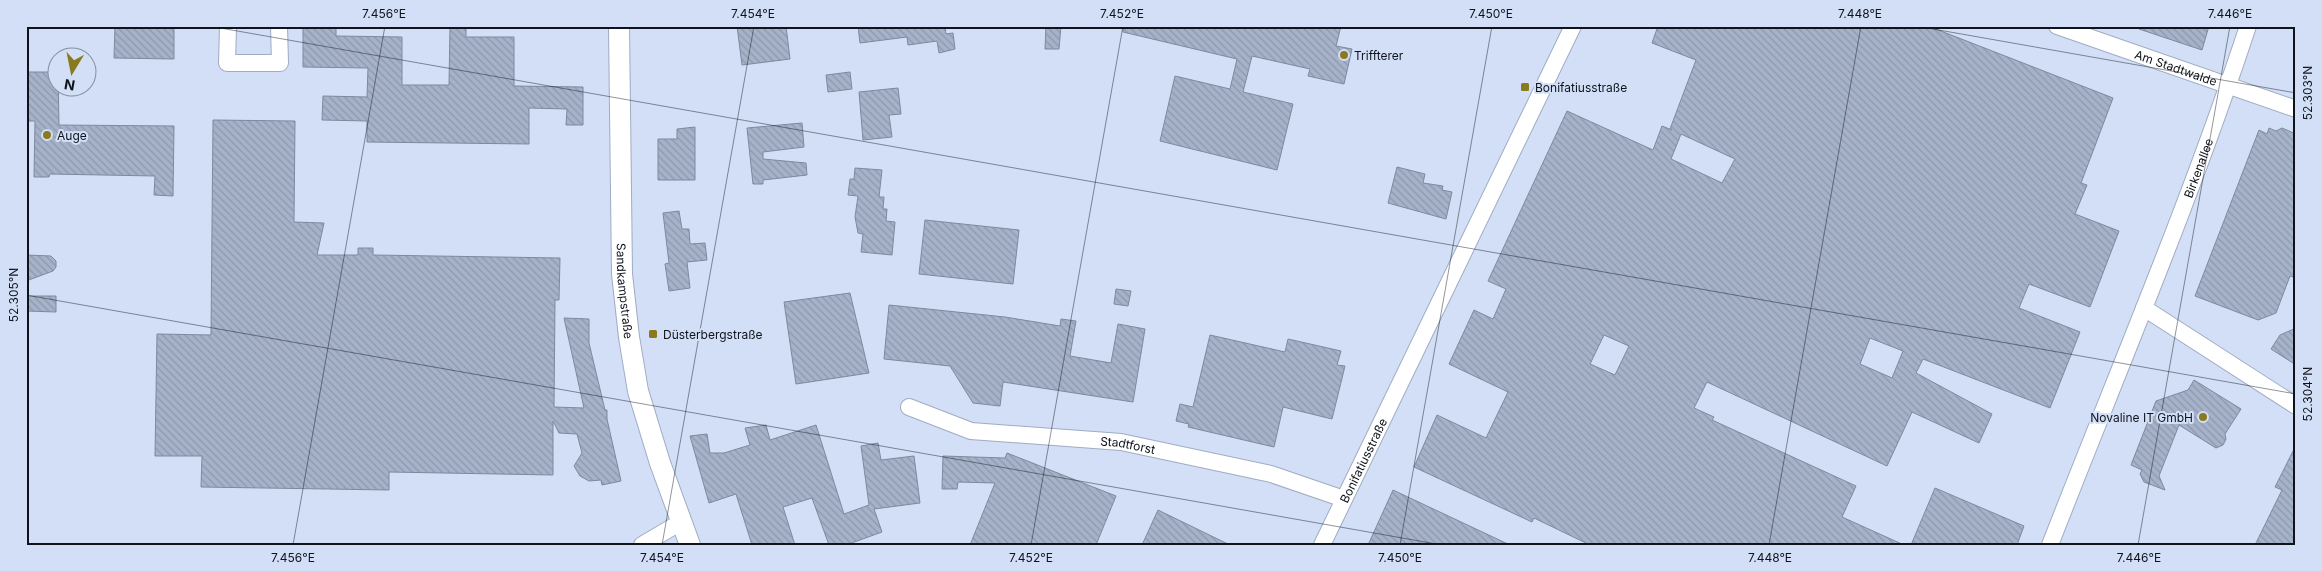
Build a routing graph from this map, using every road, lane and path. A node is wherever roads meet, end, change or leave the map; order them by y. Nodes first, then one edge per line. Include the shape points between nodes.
1 (228, 26) edge
2 (279, 26) edge
3 (619, 26) edge
4 (1573, 26) edge
5 (2057, 26) edge
6 (2248, 26) edge
7 (2228, 87) junction
8 (2296, 109) edge
9 (2144, 308) junction
10 (2296, 406) edge
11 (909, 407) dead end
12 (1344, 499) junction
13 (681, 522) junction
14 (642, 545) edge
15 (690, 545) edge
16 (1322, 545) edge
17 (2050, 545) edge

1 - 2 street via 227,62 280,63
3 - 13 street, Sandkampstraße via 622,274 629,337 638,391
4 - 12 street, Bonifatiusstraße
5 - 7 street, Am Stadtwalde
6 - 7 street, Birkenallee
7 - 8 street, Am Stadtwalde
7 - 9 street, Birkenallee
9 - 10 street
9 - 17 street, Birkenallee
11 - 12 street, Stadtforst via 971,431 1121,442 1271,474
12 - 16 street, Bonifatiusstraße
13 - 14 street
13 - 15 street, Sandkampstraße

